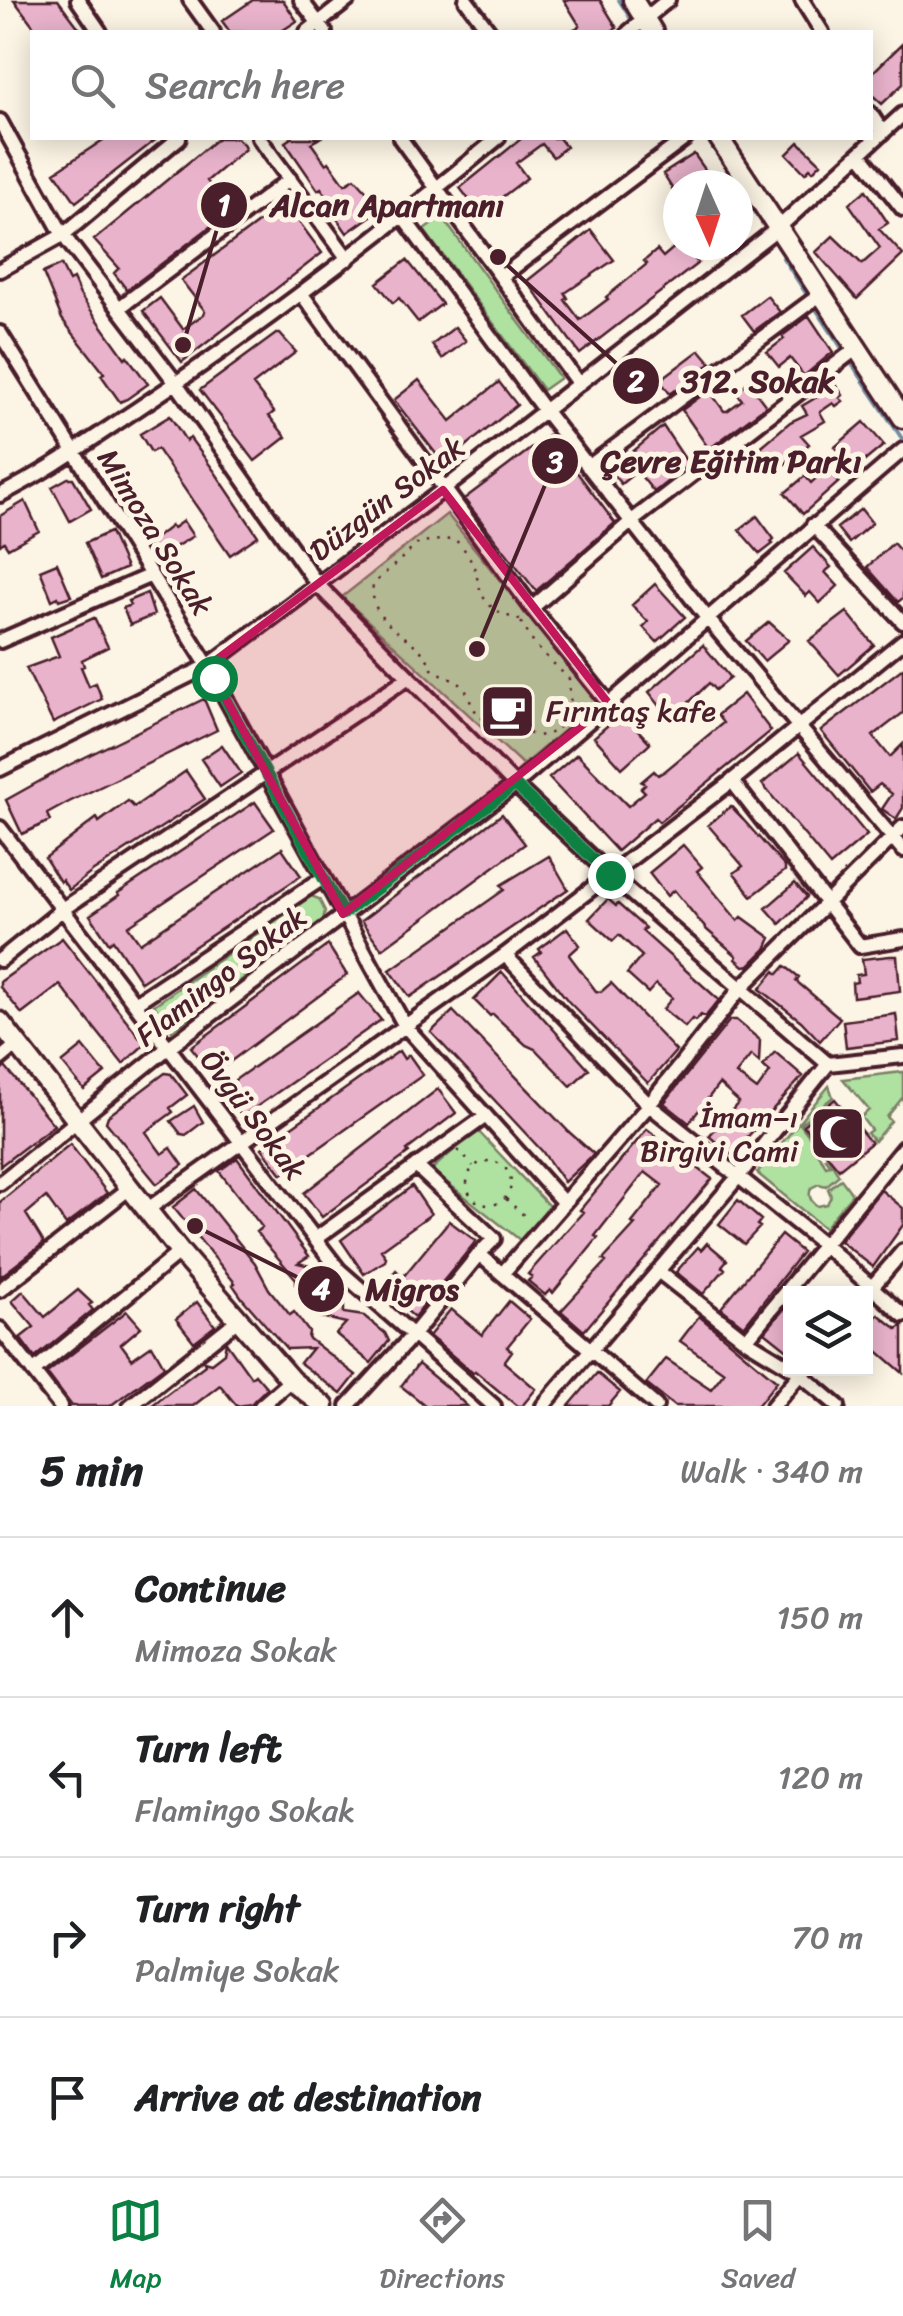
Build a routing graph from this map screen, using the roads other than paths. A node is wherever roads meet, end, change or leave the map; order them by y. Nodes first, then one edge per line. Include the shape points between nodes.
1 (78, 0) edge
2 (190, 0) edge
3 (301, 0) edge
4 (348, 0) edge
5 (466, 0) edge
6 (633, 0) edge
7 (668, 0) edge
8 (802, 0) edge
9 (649, 26) edge
10 (316, 29) edge
11 (99, 30) edge
12 (212, 30) edge
13 (488, 30) edge
14 (821, 30) edge
15 (903, 114) edge
16 (873, 119) edge
17 (0, 121) edge
18 (882, 133) junction
19 (4, 136) edge
20 (175, 140) edge
21 (261, 140) edge
22 (401, 140) edge
23 (496, 140) edge
24 (683, 140) edge
25 (720, 140) edge
26 (860, 154) junction
27 (290, 179) junction
28 (437, 188) junction
29 (903, 209) edge
30 (403, 217) junction
31 (778, 228) junction
32 (63, 235) junction
33 (348, 259) junction
34 (0, 270) edge
35 (501, 277) junction
36 (301, 293) junction
37 (815, 299) junction
38 (119, 308) junction
39 (0, 333) edge
40 (850, 353) junction
41 (578, 383) junction
42 (176, 384) junction
43 (544, 410) junction
44 (903, 418) edge
45 (75, 450) junction
46 (903, 450) edge
47 (588, 467) junction
48 (443, 490) junction
49 (0, 495) edge
50 (632, 522) junction
51 (814, 525) junction
52 (152, 574) junction
53 (318, 584) junction
54 (532, 608) junction
55 (708, 619) junction
56 (903, 622) edge
57 (0, 640) edge
58 (903, 641) edge
59 (208, 666) junction
60 (408, 677) junction
61 (609, 704) junction
62 (798, 728) junction
63 (0, 769) edge
64 (266, 772) junction
65 (732, 781) junction
66 (515, 785) junction
67 (903, 827) edge
68 (0, 828) edge
69 (892, 838) junction
70 (903, 850) edge
71 (610, 875) junction
72 (323, 878) junction
73 (826, 902) junction
74 (63, 909) junction
75 (343, 914) junction
76 (903, 940) edge
77 (505, 955) junction
78 (0, 960) edge
79 (740, 988) junction
80 (136, 1003) junction
81 (0, 1022) edge
82 (405, 1026) junction
83 (18, 1044) junction
84 (170, 1047) junction
85 (903, 1056) edge
86 (0, 1059) edge
87 (828, 1064) junction
88 (649, 1105) junction
89 (486, 1116) junction
90 (77, 1120) junction
91 (243, 1140) junction
92 (903, 1148) edge
93 (416, 1166) junction
94 (738, 1177) junction
95 (0, 1182) edge
96 (131, 1188) junction
97 (564, 1203) junction
98 (148, 1208) junction
99 (316, 1238) junction
100 (824, 1245) junction
101 (903, 1251) edge
102 (180, 1252) junction
103 (479, 1254) junction
104 (658, 1271) junction
105 (502, 1274) junction
106 (870, 1286) edge
107 (873, 1287) edge
108 (873, 1289) edge
109 (0, 1290) edge
110 (903, 1315) edge
111 (238, 1320) junction
112 (0, 1331) edge
113 (412, 1336) junction
114 (746, 1340) junction
115 (591, 1350) junction
116 (783, 1363) edge
117 (33, 1372) junction
118 (791, 1376) edge
119 (802, 1376) edge
120 (291, 1380) junction
121 (60, 1406) edge
122 (130, 1406) edge
123 (261, 1406) edge
124 (324, 1406) edge
125 (348, 1406) edge
126 (494, 1406) edge
127 (543, 1406) edge
128 (656, 1406) edge
129 (773, 1406) edge
130 (838, 1406) edge

1 - 11 street
2 - 12 street
3 - 10 street
4 - 10 street
5 - 13 street
6 - 9 main road
7 - 9 street
8 - 14 street
15 - 18 street, Düzgün Sokak
16 - 18 street
17 - 19 street
18 - 26 street, Düzgün Sokak
19 - 32 street
20 - 32 street
21 - 27 street
22 - 28 street
23 - 28 street
24 - 35 street
25 - 31 main road
26 - 29 street
26 - 31 street, Düzgün Sokak
27 - 33 street
27 - 38 street
28 - 30 street
28 - 35 street
30 - 33 street
30 - 43 street
31 - 37 main road
31 - 41 street, Düzgün Sokak
32 - 34 street
32 - 38 street
33 - 36 street
35 - 41 street
36 - 42 street
36 - 48 street
37 - 40 main road
37 - 47 street
38 - 42 street
39 - 45 street, Mimoza Sokak
40 - 44 main road
40 - 50 street
41 - 43 street, Düzgün Sokak
42 - 45 street
42 - 53 street
43 - 47 street
43 - 48 street, Düzgün Sokak
45 - 49 street
45 - 52 street, Mimoza Sokak
46 - 51 street, Flamingo Sokak
47 - 50 street
48 - 53 street, Düzgün Sokak
48 - 54 street
50 - 54 street
50 - 55 street
51 - 55 street, Flamingo Sokak
51 - 56 street
52 - 57 street
52 - 59 street, Mimoza Sokak
53 - 59 street, Düzgün Sokak
53 - 60 street
54 - 61 street
55 - 61 street, Flamingo Sokak
55 - 62 street
58 - 62 street
59 - 63 street, Düzgün Sokak
59 - 64 street, Mimoza Sokak
60 - 64 street
60 - 66 street
61 - 66 street, Flamingo Sokak
62 - 65 street
62 - 69 street
64 - 72 street, Mimoza Sokak
64 - 74 street
65 - 71 street
65 - 73 street
66 - 71 street
66 - 75 street, Flamingo Sokak
67 - 69 street
68 - 74 street, Övgü Sokak
69 - 70 street
69 - 73 street
71 - 77 street
71 - 79 street
72 - 75 street, Mimoza Sokak
72 - 80 street
73 - 76 street via 860,946
73 - 79 street
74 - 78 street
74 - 80 street, Övgü Sokak
75 - 82 street, Mimoza Sokak
75 - 84 street, Flamingo Sokak
77 - 82 street
77 - 88 street
79 - 87 street
79 - 88 street
80 - 84 street, Övgü Sokak
81 - 83 main road
82 - 89 street, Mimoza Sokak
82 - 91 street
83 - 86 street
83 - 90 main road
84 - 90 street, Flamingo Sokak
84 - 91 street, Övgü Sokak
85 - 87 street
87 - 94 street
88 - 94 street
88 - 97 street
89 - 93 street
89 - 97 street, Mimoza Sokak
90 - 95 street, Flamingo Sokak
90 - 96 main road
91 - 98 street
91 - 99 street, Övgü Sokak
92 - 100 street
93 - 99 street
93 - 103 street via 494,1239
94 - 100 street
94 - 104 street
96 - 98 main road
96 - 109 street
97 - 105 street
98 - 102 main road
99 - 113 street, Övgü Sokak via 339,1270
100 - 106 street
100 - 114 street
101 - 107 street
102 - 111 main road
102 - 117 street
103 - 105 street
103 - 113 street
104 - 114 street
104 - 115 street
105 - 115 street
108 - 110 street
111 - 120 main road
111 - 122 street
112 - 117 street
113 - 125 street
113 - 126 street, Övgü Sokak
114 - 116 street
115 - 127 street
115 - 128 street
117 - 121 street
118 - 129 street
119 - 130 street
120 - 123 street
120 - 124 main road

